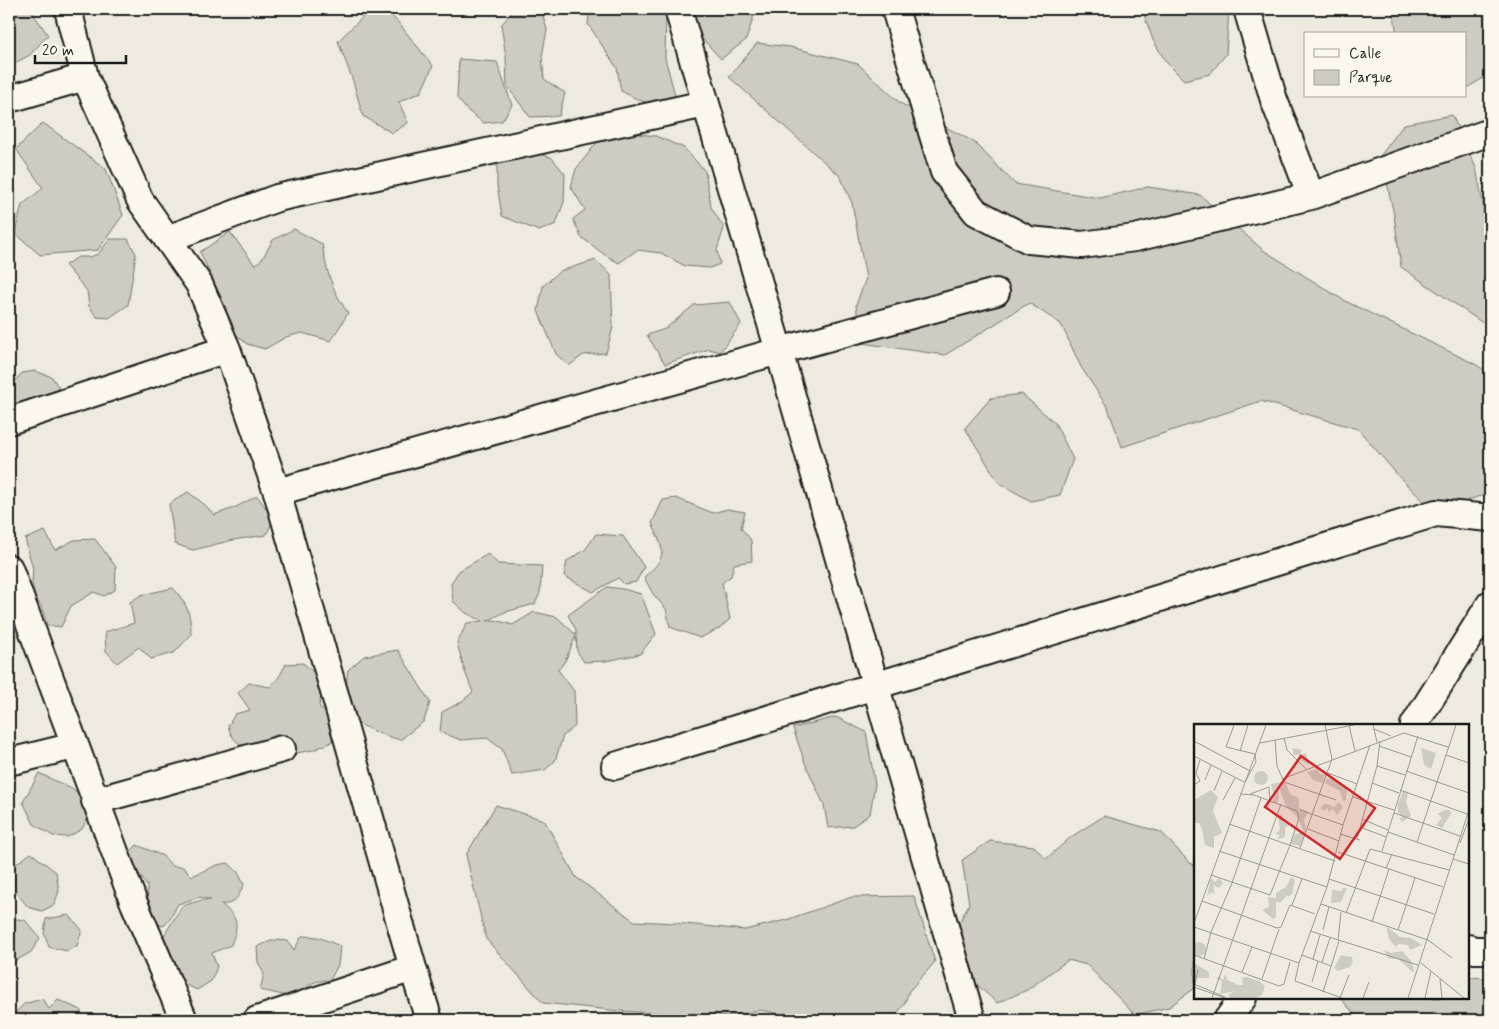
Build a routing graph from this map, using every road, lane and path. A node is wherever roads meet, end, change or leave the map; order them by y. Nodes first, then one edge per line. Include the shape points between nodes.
1 (68, 9) edge
2 (678, 9) edge
3 (895, 9) edge
4 (1247, 9) edge
5 (85, 76) junction
6 (9, 99) edge
7 (705, 104) junction
8 (1489, 134) edge
9 (1311, 196) junction
10 (167, 239) junction
11 (996, 292) dead end
12 (227, 349) junction
13 (779, 351) junction
14 (9, 421) edge
15 (277, 492) junction
16 (1490, 518) edge
17 (9, 568) edge
18 (1490, 604) edge
19 (18, 622) edge
20 (874, 686) junction
21 (1415, 724) edge
22 (74, 746) junction
23 (282, 749) dead end
24 (9, 762) edge
25 (615, 766) dead end
26 (96, 802) junction
27 (1469, 948) edge
28 (1490, 950) edge
29 (413, 968) junction
30 (1242, 999) edge
31 (184, 1020) edge
32 (257, 1020) edge
33 (430, 1020) edge
34 (972, 1020) edge
35 (1228, 1020) edge

1 - 5 street
2 - 7 street
3 - 9 street via 944,172 976,212 1029,240 1082,245 1134,238
4 - 9 street via 1274,100
5 - 6 street
5 - 10 street via 140,200
7 - 10 street via 277,198
7 - 13 street
8 - 9 street
10 - 12 street via 199,284
11 - 13 street
12 - 14 street
12 - 15 street
13 - 15 street
13 - 20 street
15 - 29 street
16 - 20 street via 1436,513
17 - 19 street
18 - 21 street
19 - 22 street
20 - 25 street
20 - 34 street
22 - 24 street
22 - 26 street
23 - 26 street
26 - 31 street via 134,903
27 - 28 street
29 - 32 street
29 - 33 street
30 - 35 street

